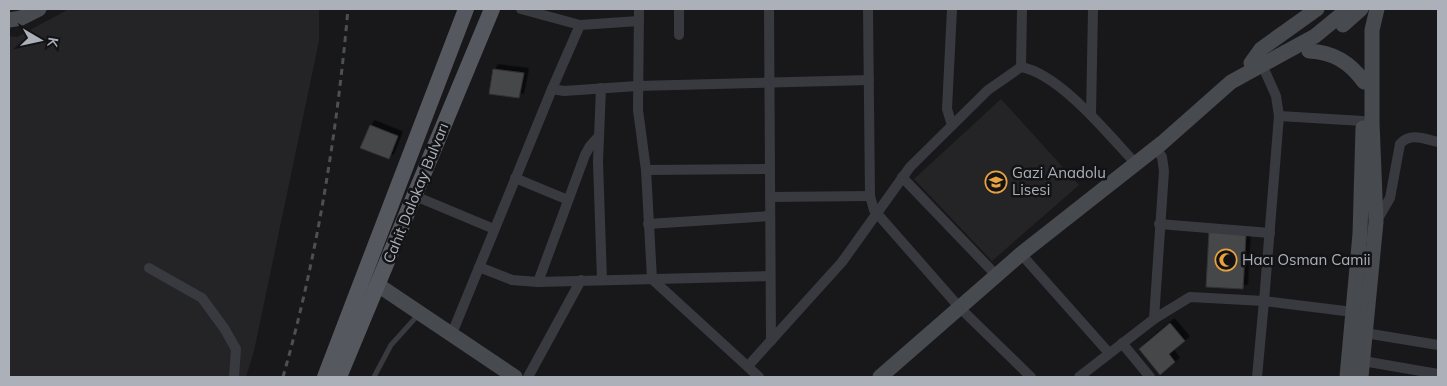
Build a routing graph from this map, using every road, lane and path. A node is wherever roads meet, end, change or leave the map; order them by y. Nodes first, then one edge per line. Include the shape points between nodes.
1 (9, 9) edge
2 (14, 9) edge
3 (39, 9) edge
4 (466, 9) edge
5 (492, 9) edge
6 (521, 9) edge
7 (639, 9) edge
8 (679, 9) edge
9 (769, 9) edge
10 (868, 9) edge
11 (952, 9) edge
12 (1022, 9) edge
13 (1093, 9) edge
14 (1317, 9) edge
15 (1337, 9) edge
16 (1348, 9) edge
17 (1361, 9) edge
18 (1366, 9) edge
19 (1377, 9) edge
20 (9, 20) edge
21 (640, 21) junction
22 (580, 25) junction
23 (679, 35) dead end
24 (1310, 51) junction
25 (1021, 66) junction
26 (1257, 67) junction
27 (869, 80) junction
28 (771, 82) junction
29 (1364, 82) junction
30 (637, 86) junction
31 (552, 88) junction
32 (601, 88) junction
33 (1091, 115) junction
34 (1279, 116) junction
35 (1363, 121) junction
36 (952, 125) junction
37 (598, 137) junction
38 (1438, 142) edge
39 (1156, 148) junction
40 (1136, 164) junction
41 (770, 169) junction
42 (646, 170) junction
43 (902, 177) junction
44 (515, 178) junction
45 (414, 196) junction
46 (870, 196) junction
47 (770, 197) junction
48 (568, 200) junction
49 (877, 215) junction
50 (770, 216) junction
51 (1376, 222) junction
52 (648, 224) junction
53 (1159, 224) junction
54 (494, 229) junction
55 (1270, 233) junction
56 (1021, 254) junction
57 (479, 267) junction
58 (149, 268) dead end
59 (996, 275) junction
60 (770, 276) junction
61 (652, 279) junction
62 (581, 280) junction
63 (602, 280) junction
64 (538, 282) junction
65 (378, 285) junction
66 (1264, 301) junction
67 (960, 308) junction
68 (1353, 312) junction
69 (420, 314) junction
70 (1154, 319) junction
71 (1365, 332) junction
72 (451, 336) junction
73 (772, 341) junction
74 (1122, 343) junction
75 (1438, 345) edge
76 (1109, 353) junction
77 (1363, 361) junction
78 (748, 366) junction
79 (1438, 374) edge
80 (234, 377) edge
81 (325, 377) edge
82 (339, 377) edge
83 (374, 377) edge
84 (515, 377) edge
85 (528, 377) edge
86 (759, 377) edge
87 (880, 377) edge
88 (1031, 377) edge
89 (1078, 377) edge
90 (1150, 377) edge
91 (1257, 377) edge
92 (1347, 377) edge
93 (1361, 377) edge

1 - 2 main road
3 - 20 main road via 22,18
4 - 81 main road, Cahit Dalokay Bulvarı
5 - 45 main road, Cahit Dalokay Bulvarı
6 - 22 street
7 - 21 street
8 - 23 street
9 - 28 street
10 - 27 street
11 - 36 street via 947,109
12 - 25 street
13 - 33 street
14 - 26 main road via 1261,49
15 - 26 main road
16 - 26 main road via 1314,36
17 - 24 main road
18 - 29 main road
19 - 51 main road via 1381,181
19 - 51 main road via 1372,30
21 - 22 street
21 - 30 street
22 - 31 street
24 - 26 main road
24 - 29 main road via 1338,58 1352,67
25 - 33 street via 1044,76
25 - 36 street via 988,90
26 - 34 street via 1276,96
26 - 39 main road via 1231,82
27 - 28 street
27 - 46 street
28 - 30 street
28 - 41 street
29 - 35 main road
30 - 32 street
30 - 42 street
31 - 32 street via 564,91
31 - 44 street
32 - 37 street
33 - 40 street
34 - 35 street
34 - 55 street
35 - 68 main road via 1360,234
36 - 43 street
37 - 48 street via 588,150
37 - 63 street
38 - 51 street via 1413,137 1400,144 1390,198
39 - 40 main road
39 - 53 street via 1162,157 1164,171
40 - 56 main road
41 - 42 street
41 - 47 street
42 - 52 street
43 - 49 street
43 - 59 street
44 - 48 street
44 - 54 street
45 - 54 street
45 - 65 main road, Cahit Dalokay Bulvarı
46 - 47 street
46 - 49 street
47 - 50 street
48 - 64 street
49 - 67 street
49 - 73 street via 842,262
50 - 52 street
50 - 60 street
51 - 71 main road
52 - 61 street
53 - 55 street
53 - 70 street
54 - 57 street
55 - 66 street
56 - 59 main road
56 - 76 street
57 - 64 street via 512,280
57 - 72 street
58 - 80 street via 202,298 236,349
59 - 67 main road
60 - 61 street
60 - 73 street
61 - 63 street
61 - 78 street
62 - 63 street
62 - 64 street
62 - 85 street
65 - 69 main road
65 - 82 main road, Cahit Dalokay Bulvarı
66 - 68 street
66 - 70 street via 1190,297
66 - 91 street
67 - 87 main road
67 - 88 street
68 - 92 main road
69 - 72 main road
69 - 83 lane via 390,345
70 - 74 street
71 - 75 street
71 - 77 main road
72 - 84 main road
73 - 78 street
74 - 76 street
74 - 90 street
76 - 89 street
77 - 79 street
77 - 93 main road
78 - 86 street

